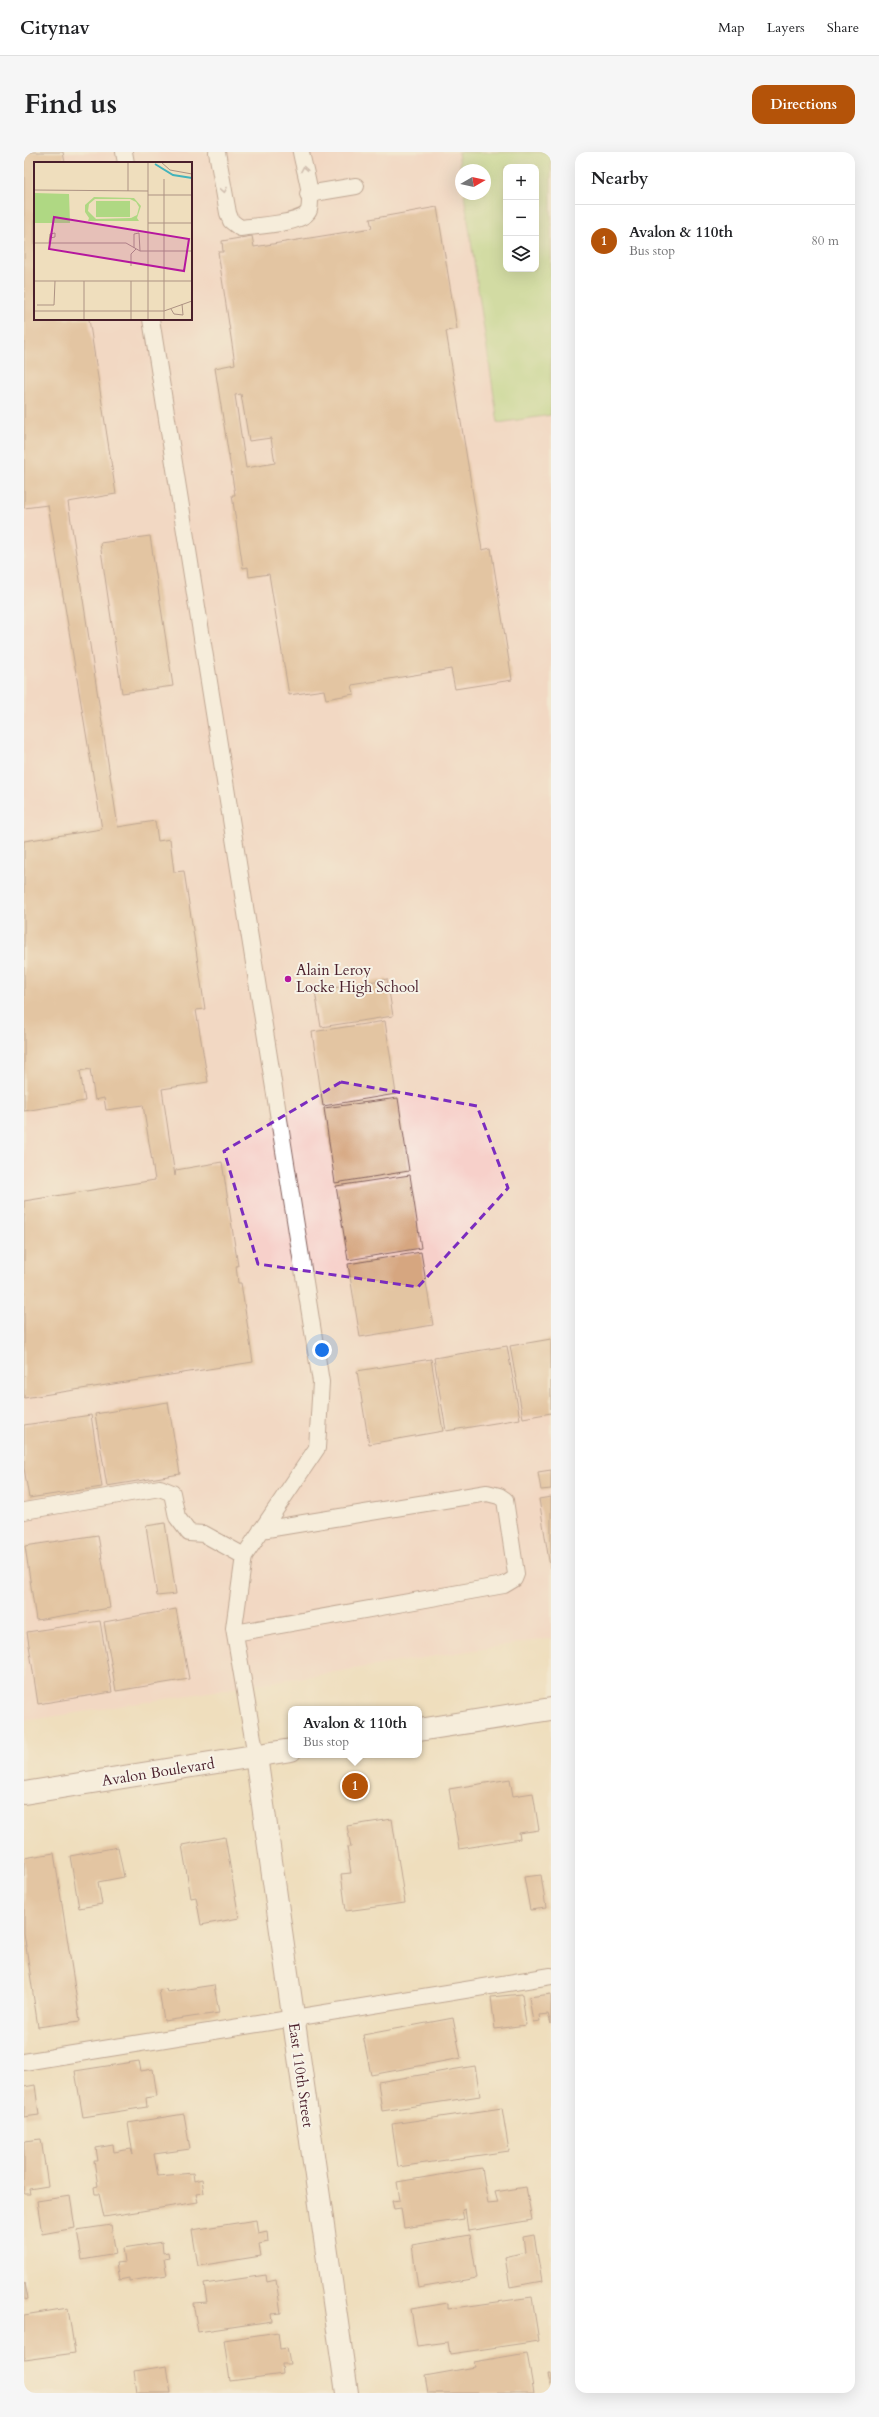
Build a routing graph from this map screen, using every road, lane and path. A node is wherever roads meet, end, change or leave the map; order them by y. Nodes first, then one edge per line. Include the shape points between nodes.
1 (124, 152) edge
2 (217, 152) edge
3 (301, 152) edge
4 (126, 162) edge
5 (356, 186) dead end
6 (308, 194) junction
7 (151, 320) edge
8 (24, 1511) edge
9 (261, 1530) junction
10 (244, 1556) junction
11 (234, 1633) junction
12 (551, 1709) edge
13 (422, 1730) edge
14 (288, 1751) edge
15 (256, 1756) junction
16 (24, 1793) edge
17 (551, 1976) edge
18 (293, 2018) junction
19 (24, 2062) edge
20 (347, 2393) edge

1 - 4 lane
2 -> 6 lane via 228,213 231,221 240,228 294,221 309,210
6 -> 3 lane
5 - 6 lane
7 - 9 lane via 321,1382 317,1448
8 - 10 lane via 160,1488 172,1493 177,1517 189,1533 204,1534
9 - 10 lane
9 - 11 lane via 487,1494 499,1496 505,1500 516,1574 514,1579 504,1585
10 - 11 lane
11 - 15 lane
12 - 13 street
14 - 15 street, Avalon Boulevard
15 - 16 street, Avalon Boulevard
15 - 18 street, East 110th Street
17 - 18 lane
18 - 19 lane
18 - 20 street, East 110th Street

